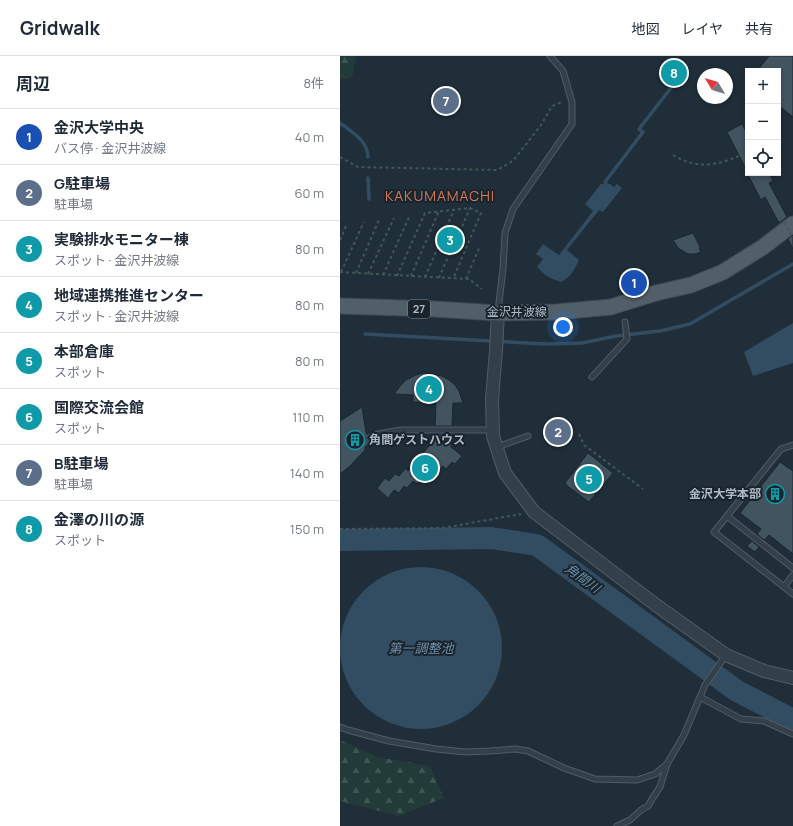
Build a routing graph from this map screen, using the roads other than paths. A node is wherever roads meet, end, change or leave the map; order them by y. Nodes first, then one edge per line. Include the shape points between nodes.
1 (550, 56) edge
2 (793, 224) edge
3 (340, 306) edge
4 (498, 313) junction
5 (626, 324) dead end
6 (592, 377) dead end
7 (493, 430) junction
8 (528, 436) dead end
9 (369, 438) dead end
10 (793, 445) edge
11 (497, 447) junction
12 (727, 516) junction
13 (793, 568) edge
14 (793, 575) edge
15 (784, 587) junction
16 (793, 594) edge
17 (726, 655) junction
18 (793, 678) edge
19 (700, 697) junction
20 (340, 726) edge
21 (793, 734) edge
22 (667, 764) junction
23 (617, 826) edge

1 - 4 lane via 563,72 572,102 572,124 513,209 505,233
2 - 4 main road, 金沢井波線 / 27 via 763,247 723,272 691,285 611,307 557,312
3 - 4 main road, 金沢井波線 / 27
4 - 7 street via 492,400
5 - 6 lane via 627,339
7 - 9 lane via 401,430
7 - 11 street
8 - 11 lane
10 - 12 lane via 781,449
11 - 17 street via 506,473 534,512
12 - 13 lane
12 - 15 lane via 714,532
14 - 15 lane
15 - 16 lane
17 - 18 street via 764,671
17 - 19 lane via 705,685
19 - 21 lane via 741,719 764,721
19 - 22 lane via 684,735
20 - 22 lane via 389,741 436,749 465,752 516,748 595,779 637,780 655,774
22 - 23 lane via 660,787 648,806 630,820

